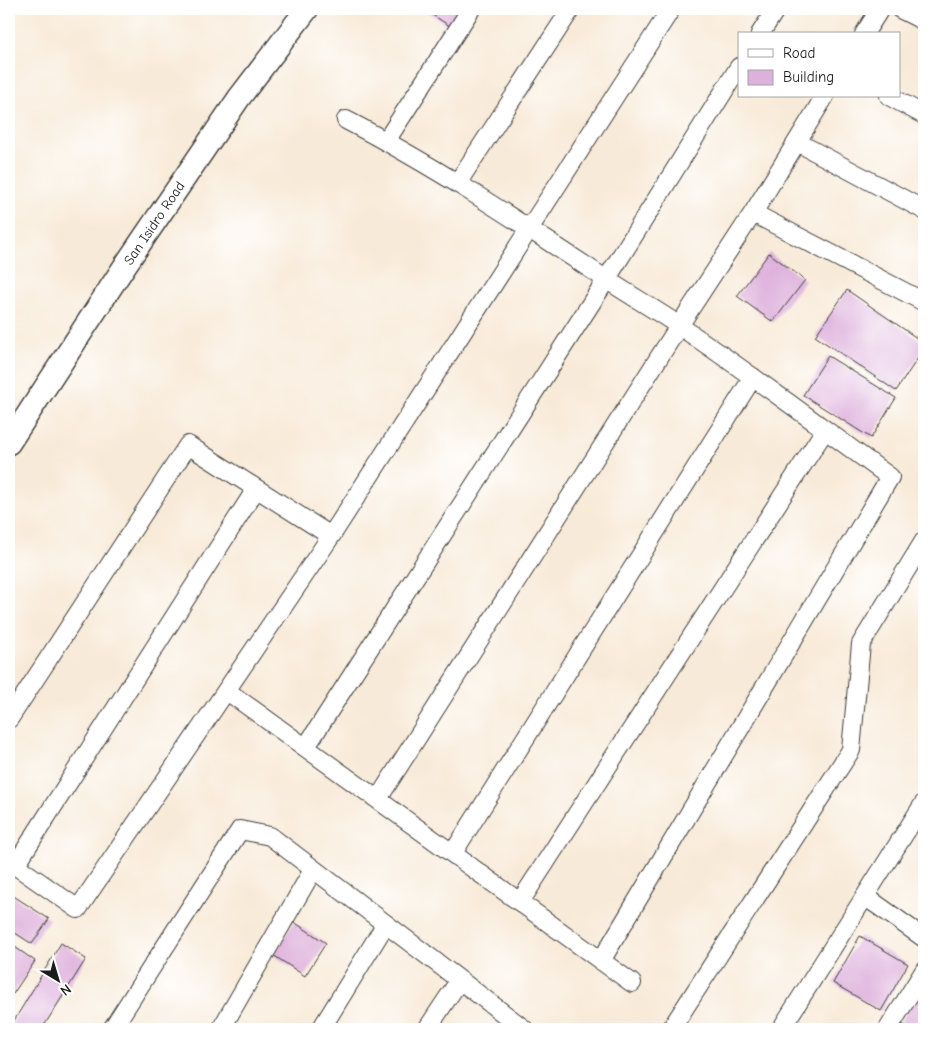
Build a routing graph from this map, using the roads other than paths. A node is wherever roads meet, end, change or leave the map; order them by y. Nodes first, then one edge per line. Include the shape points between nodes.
1 (307, 9) edge
2 (471, 9) edge
3 (571, 9) edge
4 (671, 9) edge
5 (776, 9) edge
6 (880, 9) edge
7 (900, 9) edge
8 (924, 22) edge
9 (761, 32) edge
10 (865, 32) edge
11 (738, 69) edge
12 (824, 98) edge
13 (893, 98) edge
14 (924, 115) edge
15 (346, 120) dead end
16 (386, 141) junction
17 (797, 142) junction
18 (458, 182) junction
19 (924, 210) edge
20 (753, 213) junction
21 (528, 228) junction
22 (606, 280) junction
23 (924, 302) edge
24 (679, 326) junction
25 (753, 377) junction
26 (825, 430) junction
27 (9, 443) edge
28 (256, 489) junction
29 (331, 536) junction
30 (924, 541) edge
31 (227, 690) junction
32 (9, 719) edge
33 (306, 747) junction
34 (378, 799) junction
35 (924, 803) edge
36 (453, 853) junction
37 (12, 864) edge
38 (313, 870) junction
39 (866, 897) junction
40 (520, 902) junction
41 (384, 925) junction
42 (924, 938) edge
43 (601, 961) junction
44 (924, 972) edge
45 (459, 981) junction
46 (632, 983) dead end
47 (112, 1029) edge
48 (221, 1029) edge
49 (321, 1029) edge
50 (427, 1029) edge
51 (524, 1029) edge
52 (671, 1029) edge
53 (781, 1029) edge
54 (888, 1029) edge

1 - 27 street, San Isidro Road via 239,98
2 - 16 street
3 - 18 street
4 - 21 street
5 - 9 street
6 - 10 street
7 - 8 street
11 - 22 street
12 - 17 street
13 - 14 street
15 - 16 street
16 - 18 street
17 - 19 street
17 - 20 street
18 - 21 street
20 - 23 street
20 - 24 street
21 - 22 street
21 - 29 street
22 - 24 street
22 - 33 street
24 - 25 street
24 - 34 street
25 - 26 street
25 - 36 street
26 - 40 street
26 - 43 street via 890,477
28 - 29 street
28 - 32 street via 188,445
28 - 37 street
29 - 31 street
30 - 52 street via 861,644 851,750
31 - 33 street
31 - 37 street via 78,909
33 - 34 street
34 - 36 street
35 - 39 street
36 - 40 street
38 - 41 street
38 - 47 street via 270,836 240,830
38 - 48 street
39 - 42 street
39 - 53 street
40 - 43 street
41 - 45 street
41 - 49 street
43 - 46 street
44 - 54 street
45 - 50 street
45 - 51 street

